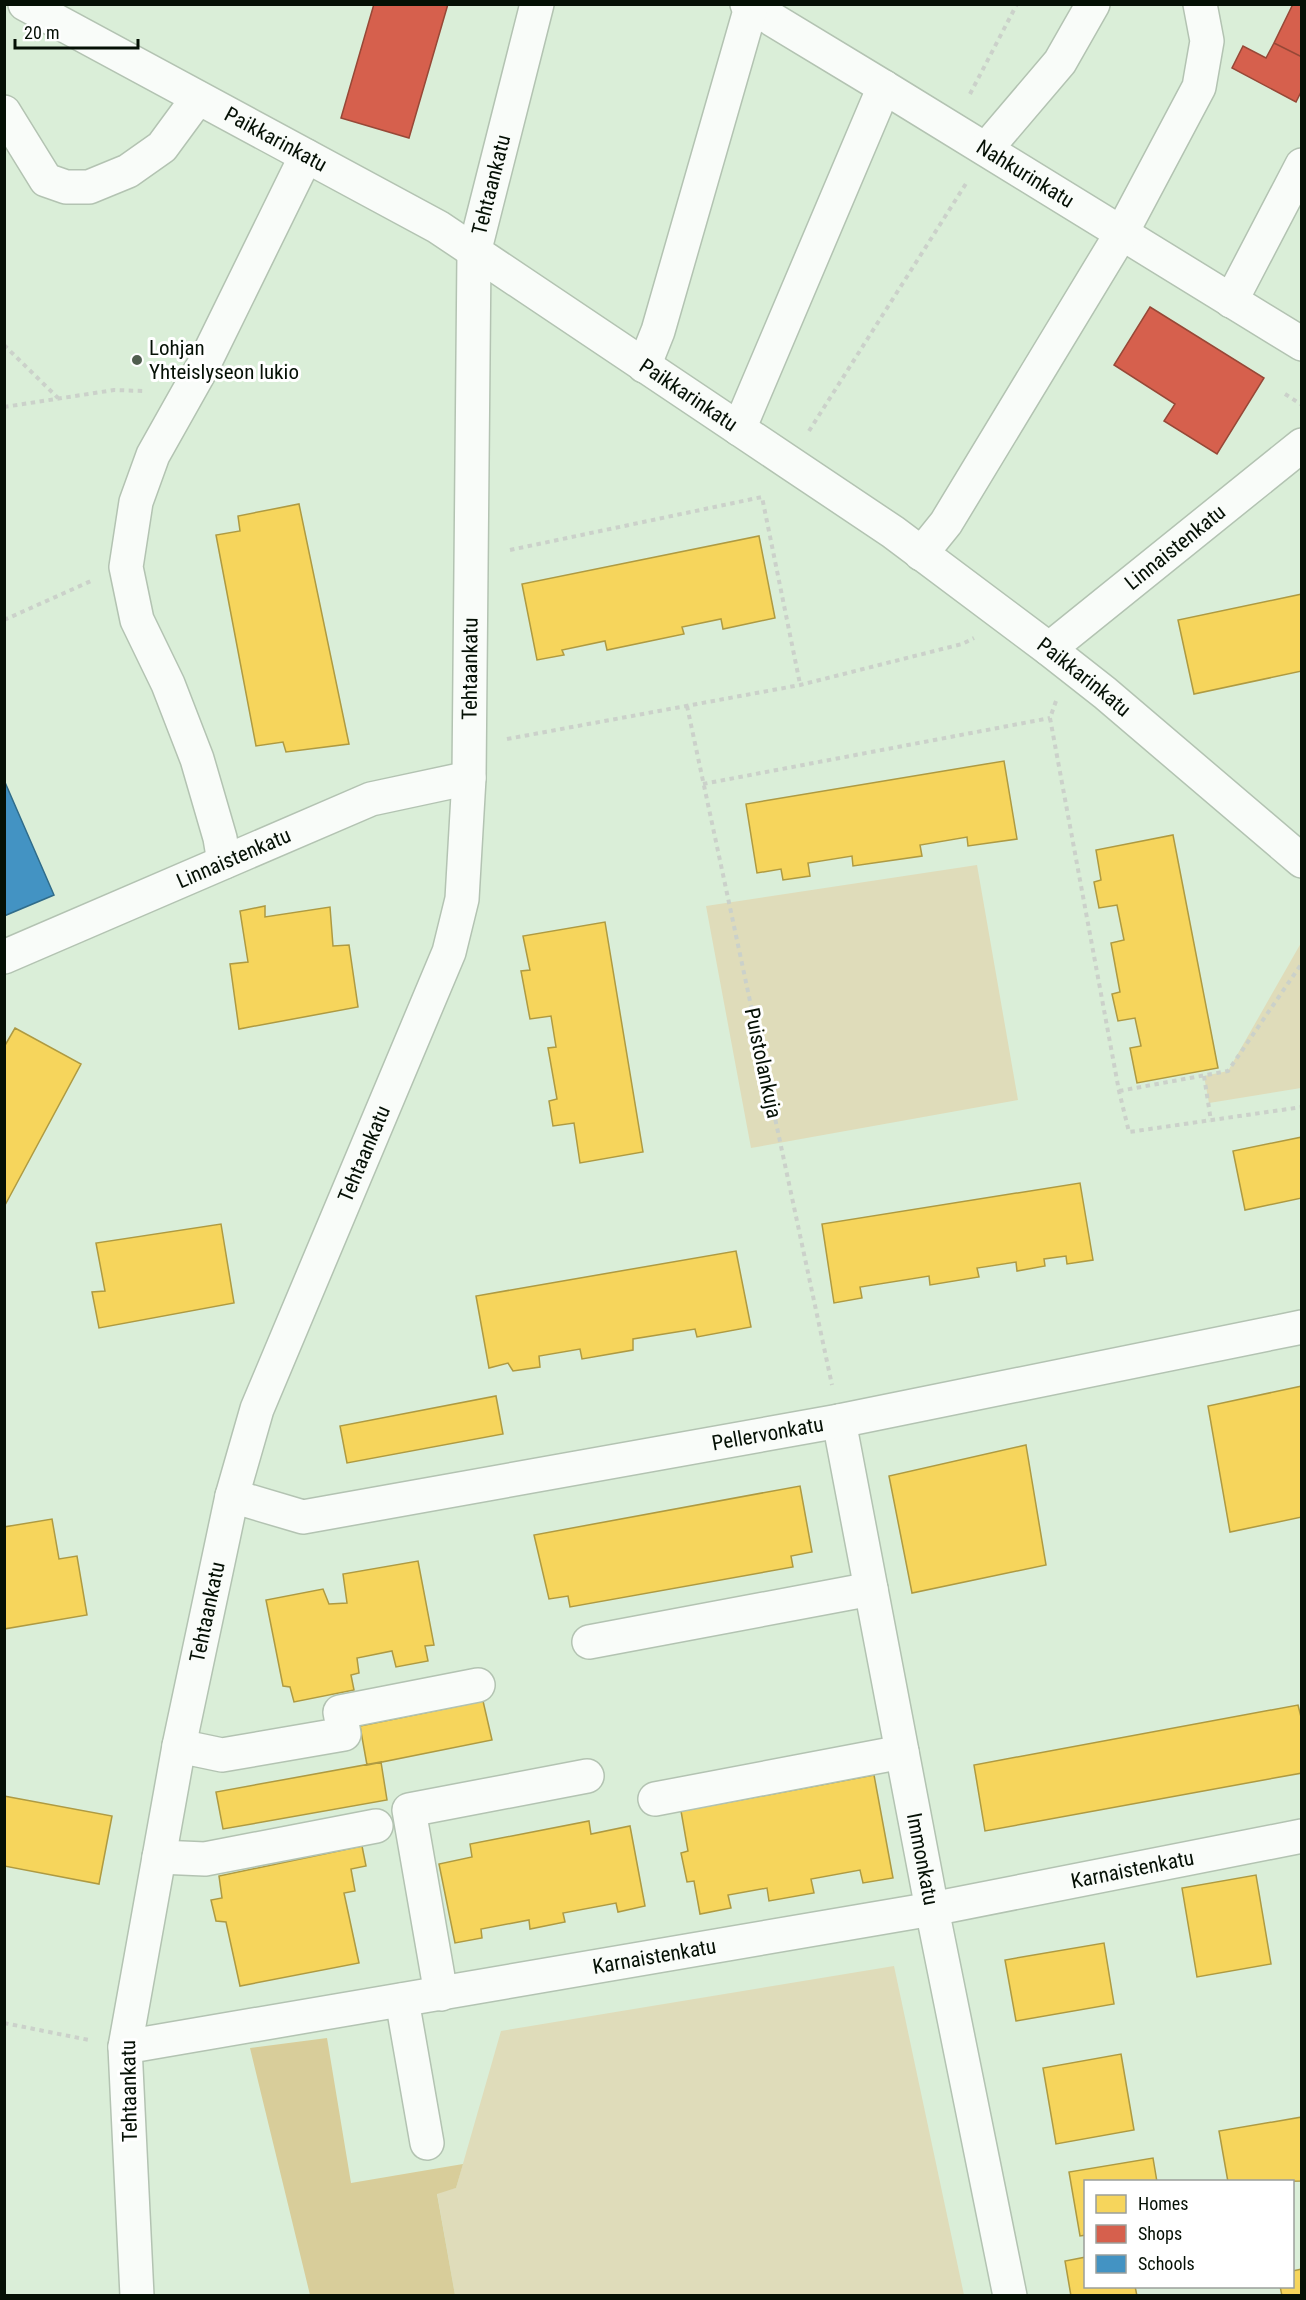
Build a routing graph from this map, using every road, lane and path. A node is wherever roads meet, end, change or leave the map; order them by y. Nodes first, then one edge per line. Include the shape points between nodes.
1 (11, 4) edge
2 (25, 4) edge
3 (537, 4) edge
4 (1092, 4) edge
5 (1200, 4) edge
6 (749, 6) edge
7 (4, 18) edge
8 (884, 87) junction
9 (198, 98) junction
10 (4, 112) edge
11 (306, 156) junction
12 (979, 161) junction
13 (1302, 165) edge
14 (1121, 234) junction
15 (474, 253) junction
16 (1231, 301) junction
17 (1302, 344) edge
18 (4, 345) edge
19 (644, 366) junction
20 (187, 393) junction
21 (1285, 394) dead end
22 (58, 399) junction
23 (1302, 405) edge
24 (4, 407) edge
25 (739, 429) junction
26 (803, 439) dead end
27 (1302, 445) edge
28 (921, 554) junction
29 (471, 558) junction
30 (126, 567) junction
31 (4, 620) edge
32 (980, 636) dead end
33 (1049, 649) junction
34 (800, 685) junction
35 (1058, 697) dead end
36 (687, 705) junction
37 (1050, 718) junction
38 (470, 746) junction
39 (469, 778) junction
40 (703, 784) junction
41 (1302, 861) edge
42 (224, 862) junction
43 (4, 957) edge
44 (1302, 963) edge
45 (1204, 1076) junction
46 (1119, 1091) junction
47 (1302, 1107) edge
48 (1211, 1121) junction
49 (1302, 1327) edge
50 (839, 1421) junction
51 (232, 1496) junction
52 (871, 1589) junction
53 (589, 1642) dead end
54 (478, 1686) dead end
55 (179, 1746) junction
56 (902, 1752) junction
57 (587, 1776) dead end
58 (654, 1799) dead end
59 (376, 1826) dead end
60 (1302, 1836) edge
61 (159, 1857) junction
62 (932, 1909) junction
63 (441, 1994) junction
64 (402, 2000) junction
65 (4, 2023) edge
66 (125, 2047) junction
67 (427, 2143) dead end
68 (137, 2295) edge
69 (1010, 2295) edge

1 - 7 street
2 - 9 street, Paikkarinkatu
3 - 15 street, Tehtaankatu
4 - 12 street via 1060,62
5 - 14 street via 1207,40 1199,87
6 - 8 street, Nahkurinkatu
6 - 19 street via 658,331
8 - 12 street, Nahkurinkatu
8 - 25 street
9 - 10 street via 162,147 128,171 89,187 66,187 46,180
9 - 11 street, Paikkarinkatu
11 - 15 street, Paikkarinkatu via 438,227
11 - 20 street
12 - 14 street, Nahkurinkatu
12 - 26 path
13 - 16 street
14 - 16 street, Nahkurinkatu
14 - 28 street via 946,523
15 - 19 street, Paikkarinkatu
15 - 29 street, Tehtaankatu
16 - 17 street, Nahkurinkatu
18 - 22 path
19 - 25 street, Paikkarinkatu
20 - 22 path via 114,390
20 - 30 street via 153,455 136,502
21 - 23 path
22 - 24 path
25 - 28 street, Paikkarinkatu
27 - 33 street, Linnaistenkatu
28 - 33 street, Paikkarinkatu
29 - 34 path via 762,498
29 - 38 street, Tehtaankatu
30 - 31 path
30 - 42 street via 137,620 168,684 197,759
32 - 34 path
33 - 41 street, Paikkarinkatu
34 - 36 path
35 - 37 path
36 - 38 path
36 - 40 path, Puistolankuja
37 - 40 path
37 - 46 path
38 - 39 street, Tehtaankatu
39 - 42 street, Linnaistenkatu via 371,799
39 - 51 street, Tehtaankatu via 462,899 449,952 257,1409
40 - 50 path, Puistolankuja
42 - 43 street, Linnaistenkatu
44 - 45 path via 1228,1071
45 - 46 path
45 - 48 path
46 - 48 path via 1129,1132
47 - 48 path
49 - 50 street, Pellervonkatu
50 - 51 street, Pellervonkatu via 303,1516
50 - 52 street, Immonkatu
51 - 55 street, Tehtaankatu
52 - 53 street
52 - 56 street, Immonkatu
54 - 55 street via 340,1712 344,1734 222,1755
55 - 61 street, Tehtaankatu
56 - 58 street
56 - 62 street, Immonkatu
57 - 63 street via 409,1810
59 - 61 street via 205,1859
60 - 62 street, Karnaistenkatu
61 - 66 street, Tehtaankatu
62 - 63 street, Karnaistenkatu
62 - 69 street, Immonkatu
63 - 64 street, Karnaistenkatu
64 - 66 street, Karnaistenkatu
64 - 67 street
65 - 66 path
66 - 68 street, Tehtaankatu

